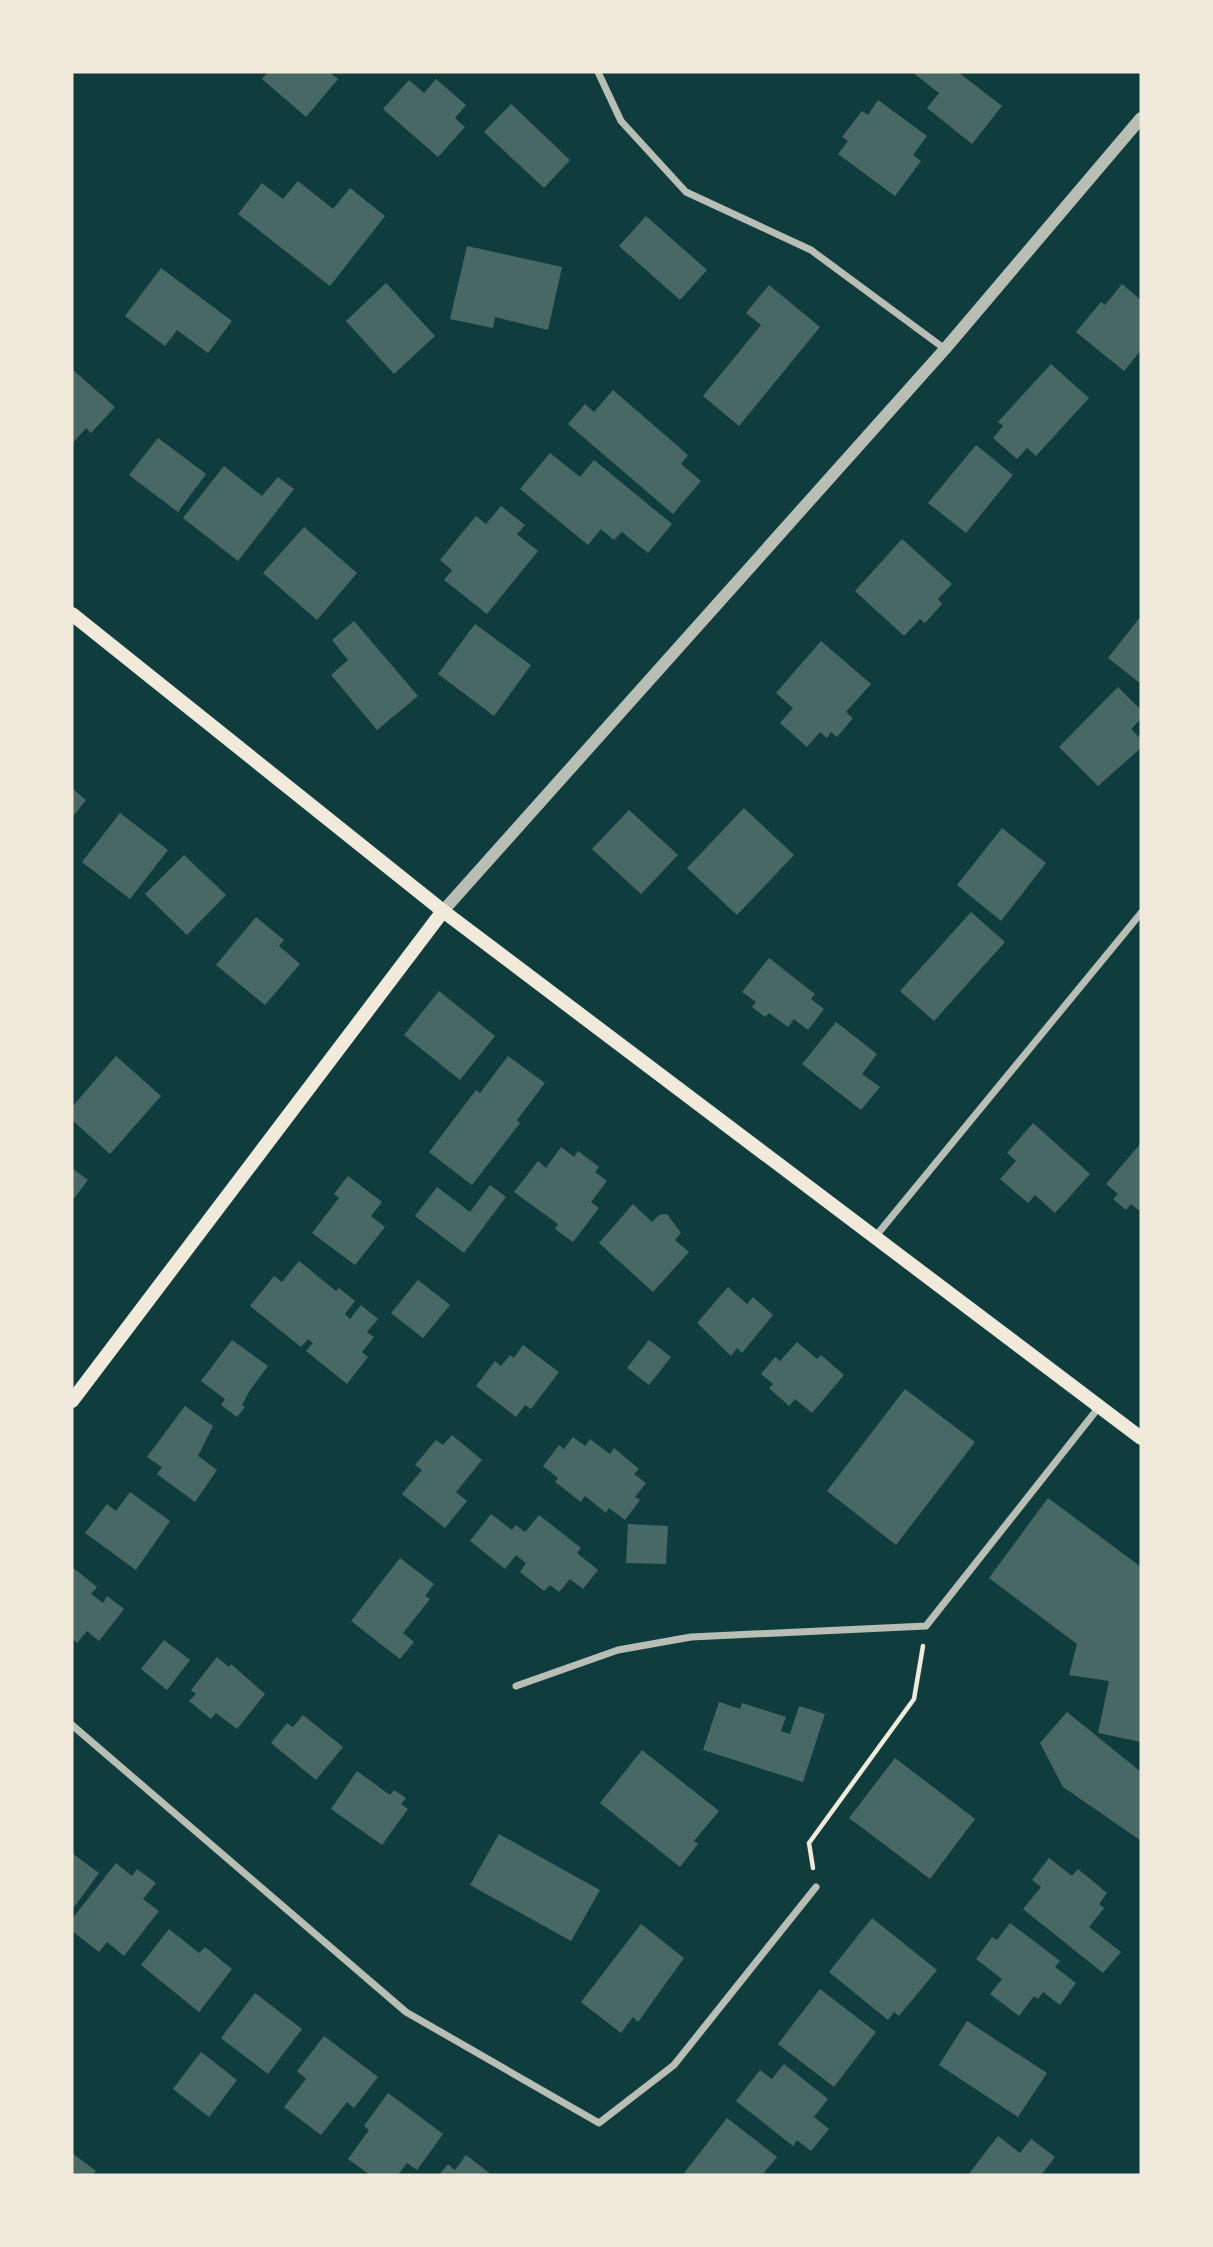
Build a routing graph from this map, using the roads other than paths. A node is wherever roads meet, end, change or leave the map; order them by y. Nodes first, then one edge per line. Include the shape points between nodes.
1 (598, 72) edge
2 (1141, 118) edge
3 (945, 349) junction
4 (72, 614) edge
5 (443, 911) junction
6 (1141, 913) edge
7 (874, 1238) junction
8 (72, 1401) edge
9 (1100, 1406) junction
10 (1141, 1438) edge
11 (516, 1686) dead end
12 (72, 1726) edge
13 (816, 1887) road end

1 - 3 street via 621,121 686,192 811,250
2 - 3 street
3 - 5 street
4 - 5 main road
5 - 7 main road
5 - 8 main road
6 - 7 street
7 - 9 main road
9 - 10 main road
9 - 11 street via 926,1626 691,1636 618,1650
12 - 13 street via 406,2012 599,2123 674,2065

